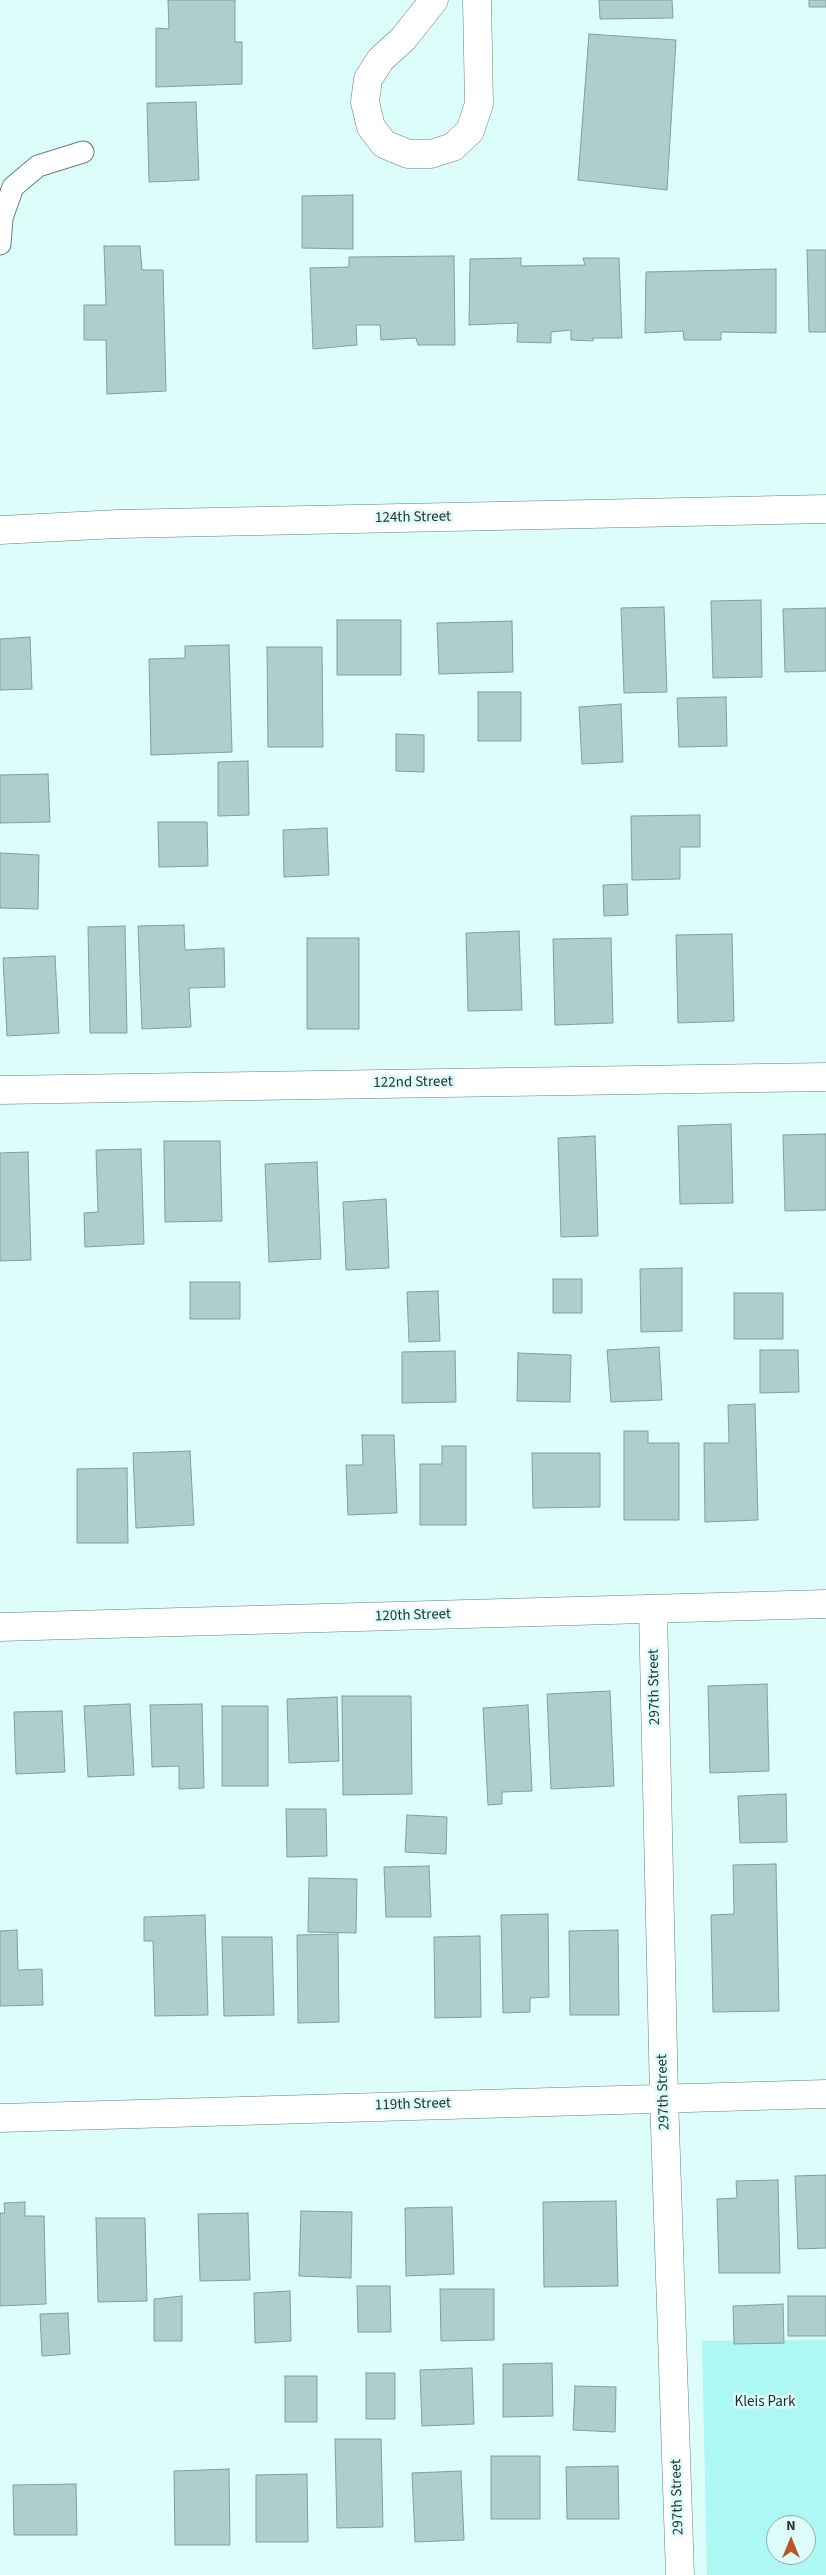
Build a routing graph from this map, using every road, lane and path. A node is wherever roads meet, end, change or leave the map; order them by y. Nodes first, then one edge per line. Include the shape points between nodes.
1 (434, 0) edge
2 (477, 0) edge
3 (83, 152) dead end
4 (0, 244) edge
5 (826, 509) edge
6 (0, 530) edge
7 (826, 1077) edge
8 (0, 1090) edge
9 (826, 1604) edge
10 (653, 1609) junction
11 (0, 1627) edge
12 (826, 2094) edge
13 (664, 2097) junction
14 (0, 2118) edge
15 (680, 2575) edge

1 - 2 street via 403,39 381,59 368,79 365,102 371,127 384,144 408,154 431,154 453,147 470,131 479,104
3 - 4 lane via 38,166 13,187 2,218
5 - 6 street, 124th Street via 118,524
7 - 8 street, 122nd Street
9 - 10 street, 120th Street
10 - 11 street, 120th Street
10 - 13 street, 297th Street
12 - 13 street, 119th Street
13 - 14 street, 119th Street
13 - 15 street, 297th Street

